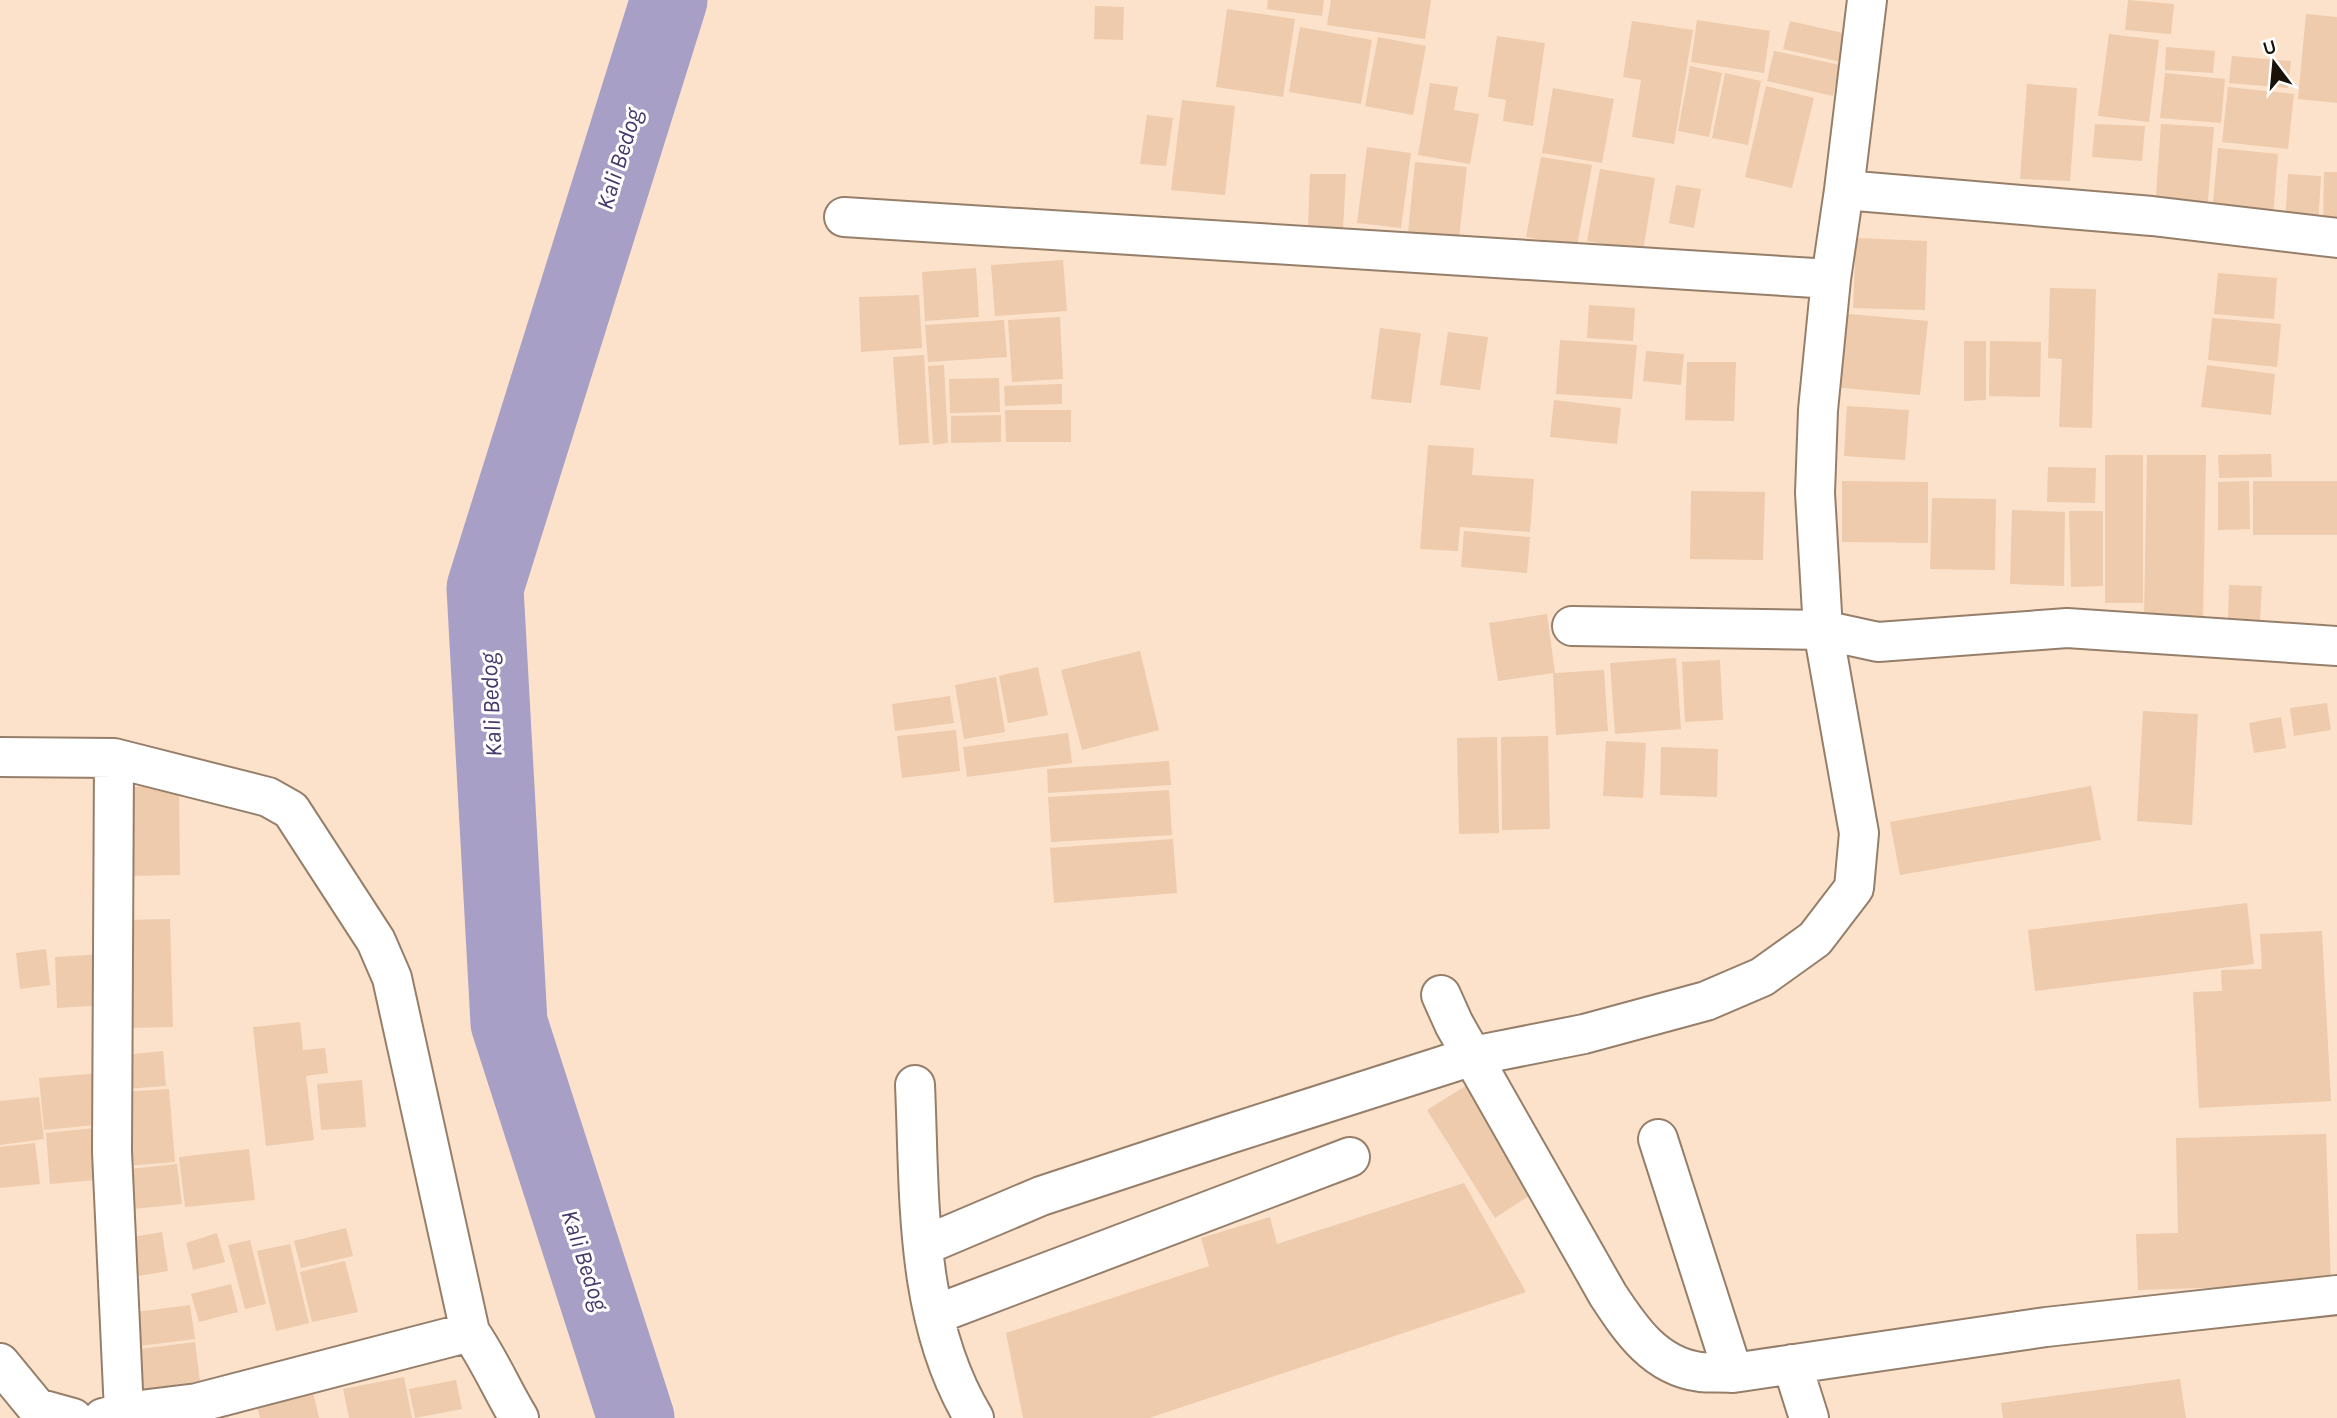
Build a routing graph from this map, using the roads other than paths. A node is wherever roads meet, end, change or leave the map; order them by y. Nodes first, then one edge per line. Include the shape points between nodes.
1 (1867, 0) edge
2 (1844, 190) junction
3 (844, 217) dead end
4 (2337, 238) edge
5 (1831, 279) junction
6 (1572, 626) dead end
7 (1823, 630) junction
8 (2337, 646) edge
9 (0, 757) edge
10 (114, 758) junction
11 (1441, 995) dead end
12 (1473, 1056) junction
13 (915, 1085) dead end
14 (1658, 1139) dead end
15 (1350, 1157) dead end
16 (923, 1246) junction
17 (2337, 1295) edge
18 (934, 1315) junction
19 (470, 1332) junction
20 (0, 1363) edge
21 (1792, 1364) junction
22 (1733, 1373) junction
23 (197, 1411) edge
24 (113, 1415) edge
25 (73, 1418) edge
26 (519, 1418) edge
27 (974, 1418) edge
28 (1810, 1418) edge

1 - 2 street
2 - 4 street via 2152,216
2 - 5 street
3 - 5 street
5 - 7 street via 1815,453
6 - 7 street
7 - 8 street via 1878,642 2067,628
7 - 12 street via 1859,832 1854,888 1815,939 1762,977 1706,1001 1584,1034
9 - 10 street
10 - 19 street via 268,797 291,810 376,941 401,1010
10 - 24 street
11 - 12 street
12 - 16 street via 1041,1196
12 - 22 street via 1608,1295 1636,1336 1674,1365 1699,1372
13 - 16 street
14 - 22 street
15 - 18 street
16 - 18 street
17 - 21 street via 2046,1327
18 - 27 street via 948,1366
19 - 23 street
19 - 26 street
20 - 25 street via 37,1408
21 - 22 street
21 - 28 street
23 - 24 street

